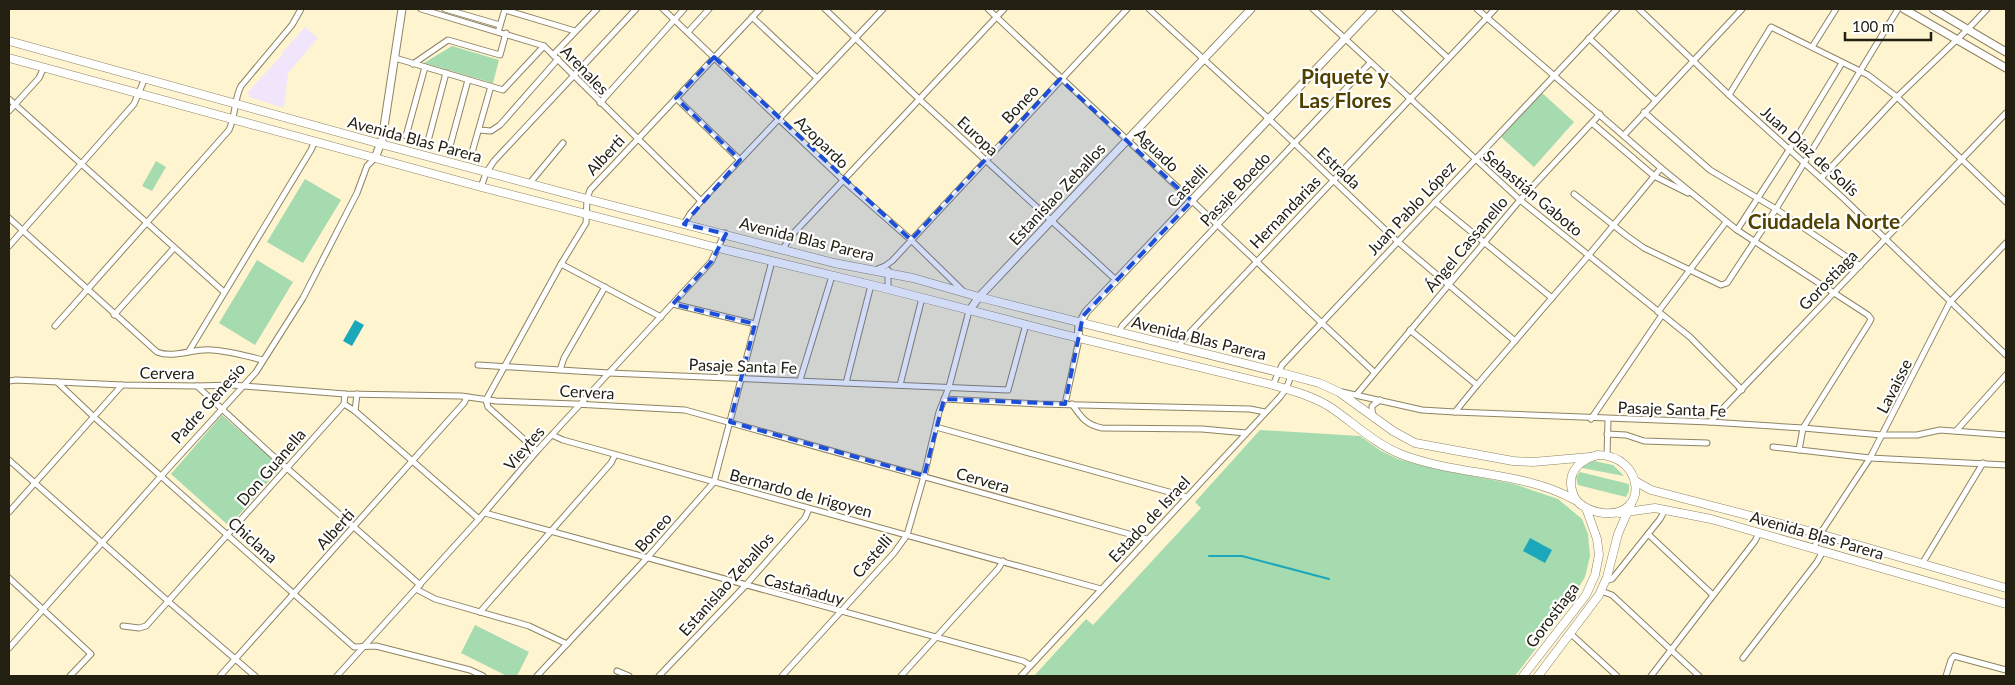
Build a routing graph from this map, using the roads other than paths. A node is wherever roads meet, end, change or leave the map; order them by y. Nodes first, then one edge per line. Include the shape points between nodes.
1 (301, 9) edge
2 (402, 9) edge
3 (421, 9) edge
4 (445, 9) edge
5 (595, 9) edge
6 (636, 9) edge
7 (663, 9) edge
8 (684, 9) edge
9 (709, 9) edge
10 (760, 9) edge
11 (825, 9) edge
12 (883, 9) edge
13 (988, 9) edge
14 (1004, 9) edge
15 (1127, 9) edge
16 (1149, 9) edge
17 (1250, 9) edge
18 (1313, 9) edge
19 (1372, 9) edge
20 (1395, 9) edge
21 (1477, 9) edge
22 (1495, 9) edge
23 (1617, 9) edge
24 (1639, 9) edge
25 (1742, 9) edge
26 (1836, 9) edge
27 (1898, 9) edge
28 (1904, 9) edge
29 (1933, 9) edge
30 (1987, 9) edge
31 (505, 10) edge
32 (752, 17) junction
33 (996, 17) junction
34 (1486, 18) junction
35 (674, 19) junction
36 (500, 28) junction
37 (1968, 29) junction
38 (575, 31) junction
39 (688, 32) junction
40 (506, 34) junction
41 (856, 37) junction
42 (1589, 38) junction
43 (1344, 39) junction
44 (1956, 39) junction
45 (9, 41) edge
46 (544, 46) junction
47 (1812, 47) junction
48 (2006, 52) edge
49 (556, 57) junction
50 (714, 57) junction
51 (9, 58) edge
52 (395, 58) junction
53 (1203, 58) junction
54 (1448, 58) junction
55 (1693, 60) junction
56 (1370, 63) junction
57 (1842, 63) junction
58 (413, 64) junction
59 (44, 67) junction
60 (425, 67) junction
61 (2006, 68) edge
62 (1860, 72) junction
63 (446, 73) junction
64 (574, 76) junction
65 (1555, 76) junction
66 (145, 78) junction
67 (816, 78) junction
68 (1060, 79) junction
69 (468, 80) junction
70 (491, 86) junction
71 (140, 94) junction
72 (1729, 95) junction
73 (1897, 97) junction
74 (676, 98) junction
75 (9, 99) edge
76 (919, 99) junction
77 (1410, 99) junction
78 (1655, 100) junction
79 (600, 103) junction
80 (15, 104) junction
81 (236, 104) junction
82 (9, 111) edge
83 (1644, 112) junction
84 (2006, 112) edge
85 (1600, 114) junction
86 (779, 118) junction
87 (234, 119) junction
88 (1269, 119) junction
89 (1592, 123) junction
90 (479, 130) junction
91 (1624, 135) junction
92 (406, 136) dead end
93 (637, 138) junction
94 (1127, 139) junction
95 (315, 141) junction
96 (428, 141) dead end
97 (563, 143) dead end
98 (1294, 143) junction
99 (381, 144) junction
100 (450, 146) dead end
101 (1789, 150) junction
102 (471, 156) dead end
103 (375, 158) junction
104 (1961, 159) junction
105 (740, 160) junction
106 (985, 160) junction
107 (1474, 160) junction
108 (1803, 163) junction
109 (81, 165) junction
110 (1660, 168) junction
111 (486, 173) junction
112 (1654, 176) junction
113 (1821, 178) junction
114 (1334, 180) junction
115 (844, 181) junction
116 (529, 184) junction
117 (481, 187) junction
118 (1574, 194) dead end
119 (1697, 198) junction
120 (1758, 198) junction
121 (587, 199) junction
122 (1520, 200) junction
123 (701, 201) junction
124 (1192, 201) junction
125 (1435, 202) junction
126 (2006, 202) edge
127 (1776, 209) junction
128 (588, 215) junction
129 (9, 218) edge
130 (1050, 222) junction
131 (1726, 222) junction
132 (146, 224) junction
133 (684, 224) junction
134 (1218, 225) junction
135 (1613, 225) junction
136 (22, 230) junction
137 (1737, 230) junction
138 (726, 233) junction
139 (1885, 239) junction
140 (911, 240) junction
141 (1397, 241) junction
142 (1484, 242) junction
143 (1754, 243) junction
144 (2006, 243) edge
145 (9, 246) edge
146 (174, 248) junction
147 (719, 249) junction
148 (783, 249) junction
149 (1588, 256) junction
150 (772, 261) junction
151 (892, 261) junction
152 (1256, 261) junction
153 (561, 264) junction
154 (1860, 266) junction
155 (874, 270) junction
156 (1691, 270) junction
157 (888, 272) junction
158 (832, 276) junction
159 (1116, 280) junction
160 (1448, 284) junction
161 (871, 285) junction
162 (605, 287) junction
163 (888, 288) junction
164 (88, 289) junction
165 (224, 292) junction
166 (963, 292) junction
167 (1834, 294) junction
168 (979, 297) junction
169 (922, 298) junction
170 (1552, 298) junction
171 (1950, 302) junction
172 (673, 304) junction
173 (969, 311) junction
174 (1660, 313) junction
175 (114, 315) junction
176 (661, 316) junction
177 (1080, 322) junction
178 (1321, 323) junction
179 (755, 324) junction
180 (1026, 324) junction
181 (55, 326) dead end
182 (1410, 330) junction
183 (1120, 332) junction
184 (1078, 338) junction
185 (1514, 341) junction
186 (1178, 347) junction
187 (189, 351) junction
188 (2006, 355) edge
189 (263, 360) junction
190 (478, 365) dead end
191 (506, 366) junction
192 (560, 370) junction
193 (1278, 372) junction
194 (1374, 372) junction
195 (608, 373) junction
196 (2006, 375) edge
197 (1291, 376) junction
198 (741, 378) junction
199 (800, 380) junction
200 (9, 381) edge
201 (57, 382) junction
202 (846, 383) junction
203 (1477, 384) junction
204 (122, 385) junction
205 (900, 385) junction
206 (1274, 385) junction
207 (197, 386) junction
208 (241, 386) junction
209 (949, 387) junction
210 (1286, 389) junction
211 (1742, 390) junction
212 (1338, 392) junction
213 (345, 394) junction
214 (357, 394) junction
215 (1357, 394) junction
216 (467, 397) junction
217 (944, 399) junction
218 (486, 400) junction
219 (1380, 400) junction
220 (344, 404) junction
221 (580, 404) junction
222 (1065, 404) junction
223 (1072, 404) junction
224 (221, 410) junction
225 (355, 411) junction
226 (1265, 412) junction
227 (1456, 412) junction
228 (94, 417) junction
229 (1375, 417) junction
230 (1591, 419) junction
231 (1608, 420) junction
232 (730, 422) junction
233 (1710, 422) junction
234 (936, 427) junction
235 (1803, 428) junction
236 (1956, 431) junction
237 (1246, 433) junction
238 (1607, 434) junction
239 (552, 435) junction
240 (1882, 435) junction
241 (2006, 435) edge
242 (1708, 443) dead end
243 (1773, 447) dead end
244 (1799, 450) junction
245 (538, 451) junction
246 (615, 455) junction
247 (1607, 455) junction
248 (1590, 457) junction
249 (1870, 458) junction
250 (9, 460) edge
251 (412, 462) junction
252 (1983, 463) junction
253 (2006, 465) edge
254 (286, 468) junction
255 (162, 475) junction
256 (924, 476) junction
257 (1635, 481) junction
258 (714, 482) junction
259 (35, 483) junction
260 (1187, 497) junction
261 (1575, 500) junction
262 (1631, 504) junction
263 (1586, 508) junction
264 (809, 509) junction
265 (1665, 510) junction
266 (9, 512) edge
267 (485, 512) junction
268 (1619, 512) junction
269 (1628, 513) junction
270 (479, 519) junction
271 (353, 527) junction
272 (549, 531) junction
273 (1759, 533) junction
274 (228, 534) junction
275 (1648, 534) junction
276 (1820, 534) junction
277 (907, 535) junction
278 (1147, 539) junction
279 (102, 543) junction
280 (1814, 548) junction
281 (1823, 551) junction
282 (647, 558) junction
283 (1002, 561) junction
284 (1922, 564) junction
285 (9, 580) edge
286 (1605, 581) junction
287 (744, 586) junction
288 (418, 587) junction
289 (2006, 588) edge
290 (1101, 590) junction
291 (1601, 591) junction
292 (294, 594) junction
293 (1713, 595) junction
294 (169, 602) junction
295 (2006, 604) edge
296 (42, 610) junction
297 (841, 611) junction
298 (480, 612) junction
299 (123, 626) dead end
300 (1571, 634) junction
301 (937, 638) junction
302 (567, 644) junction
303 (363, 647) junction
304 (9, 648) edge
305 (1671, 651) junction
306 (1743, 658) dead end
307 (1536, 659) junction
308 (236, 660) junction
309 (1030, 665) junction
310 (1546, 666) junction
311 (2006, 670) edge
312 (617, 671) dead end
313 (70, 676) edge
314 (220, 676) edge
315 (255, 676) edge
316 (337, 676) edge
317 (483, 676) edge
318 (536, 676) edge
319 (629, 676) edge
320 (659, 676) edge
321 (782, 676) edge
322 (901, 676) edge
323 (1021, 676) edge
324 (1523, 676) edge
325 (1538, 676) edge
326 (1617, 676) edge
327 (1651, 676) edge
328 (1699, 676) edge
329 (1946, 676) edge

1 - 81 street via 292,25 241,86
2 - 52 main road, Padre Genesio
3 - 36 street, Arenales
4 - 36 street
5 - 38 street
6 - 64 street
7 - 35 street, Azopardo
8 - 35 street
9 - 39 street
10 - 32 street, Alberti
11 - 41 street, Europa
12 - 41 street
13 - 33 street, Aguado
14 - 33 street
15 - 68 street, Boneo
16 - 53 street, Estrada
17 - 53 main road, Estanislao Zeballos
18 - 43 street, Sebastián Gaboto
19 - 43 main road, Castelli
20 - 54 street
21 - 34 street
22 - 34 street, Hernandarias
23 - 42 street, Juan Pablo López
24 - 55 street, Juan Díaz de Solís
25 - 55 street
26 - 47 street
27 - 62 street
28 - 44 main road
29 - 37 main road
30 - 37 street
31 - 36 street
31 - 38 street
32 - 50 street, Alberti
32 - 67 street
33 - 68 street, Aguado
33 - 76 street
34 - 54 street, Hernandarias
34 - 65 street
35 - 39 street, Azopardo
35 - 79 street
36 - 40 street, Arenales
37 - 44 street
37 - 48 main road
38 - 49 street
39 - 50 street, Azopardo
40 - 46 street, Arenales
40 - 58 street via 500,55 448,40
41 - 67 street
41 - 76 street, Europa
42 - 65 street, Juan Pablo López
42 - 78 street
43 - 56 street, Sebastián Gaboto
43 - 88 main road, Castelli
44 - 61 main road
44 - 73 street
45 - 66 main road, Avenida Blas Parera
46 - 49 street, Arenales
46 - 70 street via 503,90
47 - 57 street
47 - 72 street via 1771,26
49 - 64 street, Arenales
49 - 90 street via 500,125 491,131
50 - 74 street, Alberti
50 - 86 street, Azopardo
51 - 59 main road, Avenida Blas Parera
52 - 58 street
52 - 99 main road, Padre Genesio
53 - 88 street, Estrada
53 - 94 main road, Estanislao Zeballos
54 - 77 street, Hernandarias
55 - 72 street, Juan Díaz de Solís
55 - 78 street
56 - 77 street, Sebastián Gaboto
56 - 98 street, Pasaje Boedo
57 - 62 street
57 - 101 street
58 - 60 street
59 - 71 main road, Avenida Blas Parera
59 - 80 street via 39,78
60 - 63 street
60 - 92 street
62 - 73 street via 1868,74
62 - 108 street
63 - 69 street
63 - 96 street
64 - 79 street, Arenales
64 - 111 street
65 - 85 street
65 - 107 street, Juan Pablo López
66 - 71 street
66 - 81 main road, Avenida Blas Parera
67 - 86 street
68 - 94 street, Aguado
68 - 106 street, Boneo
69 - 70 street
69 - 100 street
70 - 90 street
71 - 87 main road, Avenida Blas Parera
71 - 109 street
72 - 101 street, Juan Díaz de Solís
73 - 104 street
73 - 113 street
74 - 93 street, Alberti
74 - 105 street
75 - 80 street
76 - 106 street, Europa
76 - 115 street
77 - 107 street, Sebastián Gaboto
77 - 114 street, Hernandarias
78 - 83 street
79 - 93 street, Arenales
80 - 82 street
80 - 109 street
81 - 87 street
81 - 99 main road, Avenida Blas Parera
83 - 91 street
83 - 120 street via 1710,170
84 - 104 street, Gorostiaga
85 - 89 street, Ángel Cassanello
85 - 91 street
86 - 105 street
86 - 115 street, Azopardo
87 - 95 main road, Avenida Blas Parera
87 - 132 street via 229,130
88 - 98 street, Estrada
88 - 124 main road, Castelli
89 - 112 street
89 - 122 street, Ángel Cassanello
90 - 102 street
91 - 110 street
93 - 121 street, Alberti via 590,190
93 - 123 street, Arenales
94 - 124 street, Aguado
94 - 130 main road, Estanislao Zeballos
95 - 103 main road, Avenida Blas Parera
95 - 165 street
97 - 116 street
98 - 114 street, Estrada
98 - 134 street, Pasaje Boedo
99 - 103 main road, Padre Genesio
99 - 111 main road, Avenida Blas Parera
101 - 108 street, Juan Díaz de Solís
101 - 120 street
103 - 117 main road, Avenida Blas Parera
103 - 189 street, Padre Genesio via 367,166 357,193 303,298
104 - 126 street
104 - 139 street, Gorostiaga
105 - 123 street
106 - 130 street, Europa
106 - 140 street, Boneo
107 - 122 street, Sebastián Gaboto
107 - 125 street, Juan Pablo López
108 - 113 street, Juan Díaz de Solís
108 - 127 street
109 - 132 street
109 - 136 street
110 - 112 street
110 - 119 street
111 - 116 main road, Avenida Blas Parera
111 - 117 street
112 - 119 street
112 - 135 street
113 - 139 street, Juan Díaz de Solís
114 - 141 street, Estrada
114 - 152 street, Hernandarias
115 - 140 street, Azopardo
115 - 148 street via 790,237
116 - 121 main road, Avenida Blas Parera
117 - 128 main road, Avenida Blas Parera
118 - 135 street
119 - 131 street
120 - 127 street
120 - 137 street
121 - 128 street, Alberti
121 - 133 main road, Avenida Blas Parera
122 - 142 street, Ángel Cassanello
122 - 149 street, Sebastián Gaboto
123 - 133 street
124 - 134 street, Aguado
124 - 159 main road, Castelli
125 - 141 street, Juan Pablo López
125 - 142 street
127 - 143 street
127 - 154 street
128 - 147 main road, Avenida Blas Parera
128 - 153 street, Alberti
129 - 136 street
130 - 159 street, Europa
130 - 168 main road, Estanislao Zeballos
131 - 137 street
131 - 156 street
132 - 146 street
132 - 164 street
133 - 138 main road, Avenida Blas Parera
134 - 152 street, Aguado
134 - 183 street, Pasaje Boedo via 1122,326
135 - 149 street
135 - 156 street via 1644,248
136 - 145 street
136 - 164 street
137 - 143 street
138 - 147 street, Vieytes
138 - 148 main road, Avenida Blas Parera
139 - 154 street, Gorostiaga
139 - 171 street, Juan Díaz de Solís
140 - 151 street, Boneo
140 - 166 street, Azopardo
141 - 160 street, Estrada
141 - 178 street, Juan Pablo López
142 - 160 street, Ángel Cassanello
142 - 170 street
143 - 156 street via 1727,284 1720,285
143 - 167 street
144 - 171 street, Lavaisse
146 - 165 street
146 - 175 street
147 - 150 main road, Avenida Blas Parera
147 - 172 street, Vieytes
148 - 155 main road, Avenida Blas Parera
149 - 170 street
149 - 174 street, Sebastián Gaboto
150 - 158 main road, Avenida Blas Parera
150 - 179 street, Boneo
151 - 155 street, Boneo
151 - 157 street, Boneo
152 - 178 street, Aguado
152 - 186 street, Hernandarias
153 - 162 street
153 - 191 street, Alberti
154 - 167 street, Gorostiaga
155 - 157 main road, Avenida Blas Parera
156 - 174 street
157 - 163 street, Boneo
157 - 166 main road, Avenida Blas Parera
158 - 161 main road, Avenida Blas Parera
158 - 199 street
159 - 177 main road, Castelli
160 - 182 street, Ángel Cassanello
160 - 185 street, Estrada
161 - 163 main road, Avenida Blas Parera
161 - 202 street
162 - 176 street
162 - 192 street
163 - 169 main road, Avenida Blas Parera
164 - 175 street
164 - 181 street
165 - 187 street
166 - 168 main road, Avenida Blas Parera
167 - 211 street, Gorostiaga
167 - 235 street via 1871,319
168 - 173 main road, Estanislao Zeballos
168 - 177 main road, Avenida Blas Parera
169 - 173 main road, Avenida Blas Parera
169 - 205 street
170 - 185 street
171 - 188 street, Juan Díaz de Solís
171 - 240 street, Lavaisse
172 - 176 street, Vieytes
172 - 179 street
173 - 180 main road, Avenida Blas Parera
173 - 209 street, Estanislao Zeballos
174 - 211 street, Sebastián Gaboto via 1690,336
174 - 230 street
175 - 187 street via 157,352
176 - 195 street, Vieytes
177 - 183 main road, Avenida Blas Parera
177 - 184 main road
178 - 193 street, Juan Pablo López
178 - 194 street, Aguado
179 - 198 street, Boneo
180 - 184 main road, Avenida Blas Parera
180 - 209 street, Pasaje Santa Fe via 1008,390
182 - 194 street, Ángel Cassanello
182 - 203 street
183 - 186 main road, Avenida Blas Parera
184 - 206 main road, Avenida Blas Parera
184 - 222 street
185 - 203 street
186 - 193 main road, Avenida Blas Parera
187 - 189 street via 212,350
189 - 208 street, Padre Genesio
190 - 191 street, Pasaje Santa Fe
191 - 192 street, Pasaje Santa Fe
191 - 218 street, Alberti
192 - 195 street, Pasaje Santa Fe
193 - 197 main road, Avenida Blas Parera
193 - 206 street, Juan Pablo López
194 - 215 street, Ángel Cassanello
195 - 198 street, Pasaje Santa Fe
195 - 221 street, Vieytes
196 - 236 street
197 - 210 street, Estado de Israel
197 - 212 main road, Avenida Blas Parera
198 - 199 street, Pasaje Santa Fe
198 - 232 street, Boneo
199 - 202 street, Pasaje Santa Fe
200 - 201 street, Cervera
201 - 204 street, Cervera
201 - 228 street, Chiclana
202 - 205 street, Pasaje Santa Fe
203 - 227 street
204 - 207 street, Cervera
204 - 228 street
205 - 209 street, Pasaje Santa Fe
206 - 210 main road, Avenida Blas Parera
207 - 208 street, Cervera
207 - 224 street
208 - 213 street, Cervera
208 - 224 street, Padre Genesio
209 - 217 street, Estanislao Zeballos
210 - 226 street, Estado de Israel
210 - 261 main road, Avenida Blas Parera via 1323,403 1402,455 1548,487
211 - 233 street, Gorostiaga
212 - 215 street, Pasaje Santa Fe
212 - 229 main road, Avenida Blas Parera
213 - 214 street, Cervera
213 - 220 street
214 - 216 street, Cervera
214 - 225 street
215 - 219 street, Pasaje Santa Fe
216 - 218 street, Cervera
216 - 251 street, Alberti
217 - 222 street
217 - 234 street, Estanislao Zeballos
218 - 221 street, Cervera
218 - 245 street via 488,407
219 - 227 street, Pasaje Santa Fe via 1422,410
219 - 229 street via 1372,406
220 - 225 street
220 - 254 street, Don Guanella
221 - 232 street, Cervera via 680,410
221 - 239 street, Vieytes
222 - 223 street
223 - 226 street
223 - 237 street via 1082,420 1102,428
224 - 254 street
224 - 255 street, Padre Genesio
225 - 251 street
226 - 237 street, Estado de Israel
227 - 230 street, Pasaje Santa Fe
228 - 255 street, Chiclana
228 - 259 street
229 - 248 main road, Avenida Blas Parera via 1415,443 1484,457 1533,462
230 - 231 street, Pasaje Santa Fe
231 - 233 street, Pasaje Santa Fe
231 - 238 street
232 - 256 street, Cervera
232 - 258 street, Boneo
233 - 235 street, Pasaje Santa Fe
234 - 256 street, Castelli
234 - 260 street
235 - 240 street, Pasaje Santa Fe
235 - 244 street
236 - 240 street, Pasaje Santa Fe
236 - 241 street, Pasaje Santa Fe
237 - 260 street, Estado de Israel
238 - 242 street via 1626,435 1644,441
238 - 247 street
239 - 245 street, Vieytes
239 - 246 street, Bernardo de Irigoyen
240 - 249 street, Lavaisse
243 - 244 street
244 - 249 street
245 - 267 street, Vieytes
246 - 258 street, Bernardo de Irigoyen
246 - 272 street
247 - 248 main road
247 - 257 main road via 1628,466
248 - 261 main road via 1578,465 1570,479
249 - 252 street
249 - 276 street, Lavaisse
250 - 259 street
251 - 270 street
251 - 271 street, Alberti
252 - 253 street
252 - 284 street
254 - 271 street
254 - 274 street, Don Guanella
255 - 274 street, Chiclana
255 - 279 street, Padre Genesio
256 - 277 street, Castelli
256 - 278 street, Cervera
257 - 262 main road, Gorostiaga
257 - 276 main road, Avenida Blas Parera via 1651,490
258 - 264 street, Bernardo de Irigoyen
258 - 282 street, Boneo
259 - 266 street
259 - 279 street
260 - 278 street, Estado de Israel
261 - 263 main road
262 - 268 main road
262 - 269 main road, Gorostiaga
263 - 268 main road via 1604,513
263 - 307 main road, Gorostiaga via 1598,538 1595,575 1586,595
264 - 277 street, Bernardo de Irigoyen
264 - 287 street, Estanislao Zeballos
265 - 269 main road, Avenida Blas Parera
265 - 273 main road, Avenida Blas Parera
265 - 275 street, Gorostiaga
267 - 270 street, Vieytes
267 - 272 street, Castañaduy
268 - 269 main road, Avenida Blas Parera
269 - 286 main road, Gorostiaga via 1618,534
270 - 288 street, Vieytes
271 - 288 street
271 - 292 street, Alberti
272 - 282 street, Castañaduy
272 - 298 street
273 - 280 main road, Avenida Blas Parera
273 - 293 street
274 - 292 street, Chiclana
274 - 294 street, Don Guanella
275 - 286 street, Gorostiaga via 1612,579
275 - 293 street
276 - 280 street, Lavaisse
276 - 284 main road, Avenida Blas Parera
277 - 283 street, Bernardo de Irigoyen
277 - 297 street, Castelli
278 - 290 street, Estado de Israel
279 - 294 street
279 - 296 street, Padre Genesio
280 - 281 main road, Avenida Blas Parera
281 - 295 main road, Avenida Blas Parera
281 - 306 street
282 - 287 street, Castañaduy
282 - 302 street, Boneo
283 - 290 street, Bernardo de Irigoyen
283 - 301 street
284 - 289 main road, Avenida Blas Parera
285 - 296 street
286 - 291 main road, Gorostiaga
287 - 297 street, Castañaduy
287 - 320 street, Estanislao Zeballos
288 - 298 street via 435,599
288 - 303 street, Vieytes
290 - 309 street, Estado de Israel
291 - 300 main road, Gorostiaga
291 - 305 street via 1612,595
292 - 303 street, Chiclana via 354,647
292 - 308 street, Alberti
293 - 305 street
294 - 299 street, Don Guanella via 143,628
294 - 308 street
296 - 304 street, Padre Genesio
296 - 313 street via 90,654
297 - 301 street, Castañaduy
297 - 321 street, Castelli
298 - 302 street via 529,626
300 - 310 main road, Gorostiaga
300 - 326 street
301 - 309 street, Castañaduy
301 - 322 street
302 - 318 street, Boneo
303 - 316 street, Vieytes
303 - 317 street, Chiclana via 376,646
305 - 327 street
305 - 328 street
307 - 310 main road
307 - 324 main road, Gorostiaga
308 - 314 street, Alberti
308 - 315 street
309 - 323 street, Estado de Israel
310 - 325 main road, Gorostiaga
311 - 329 street via 1954,656
312 - 319 street

